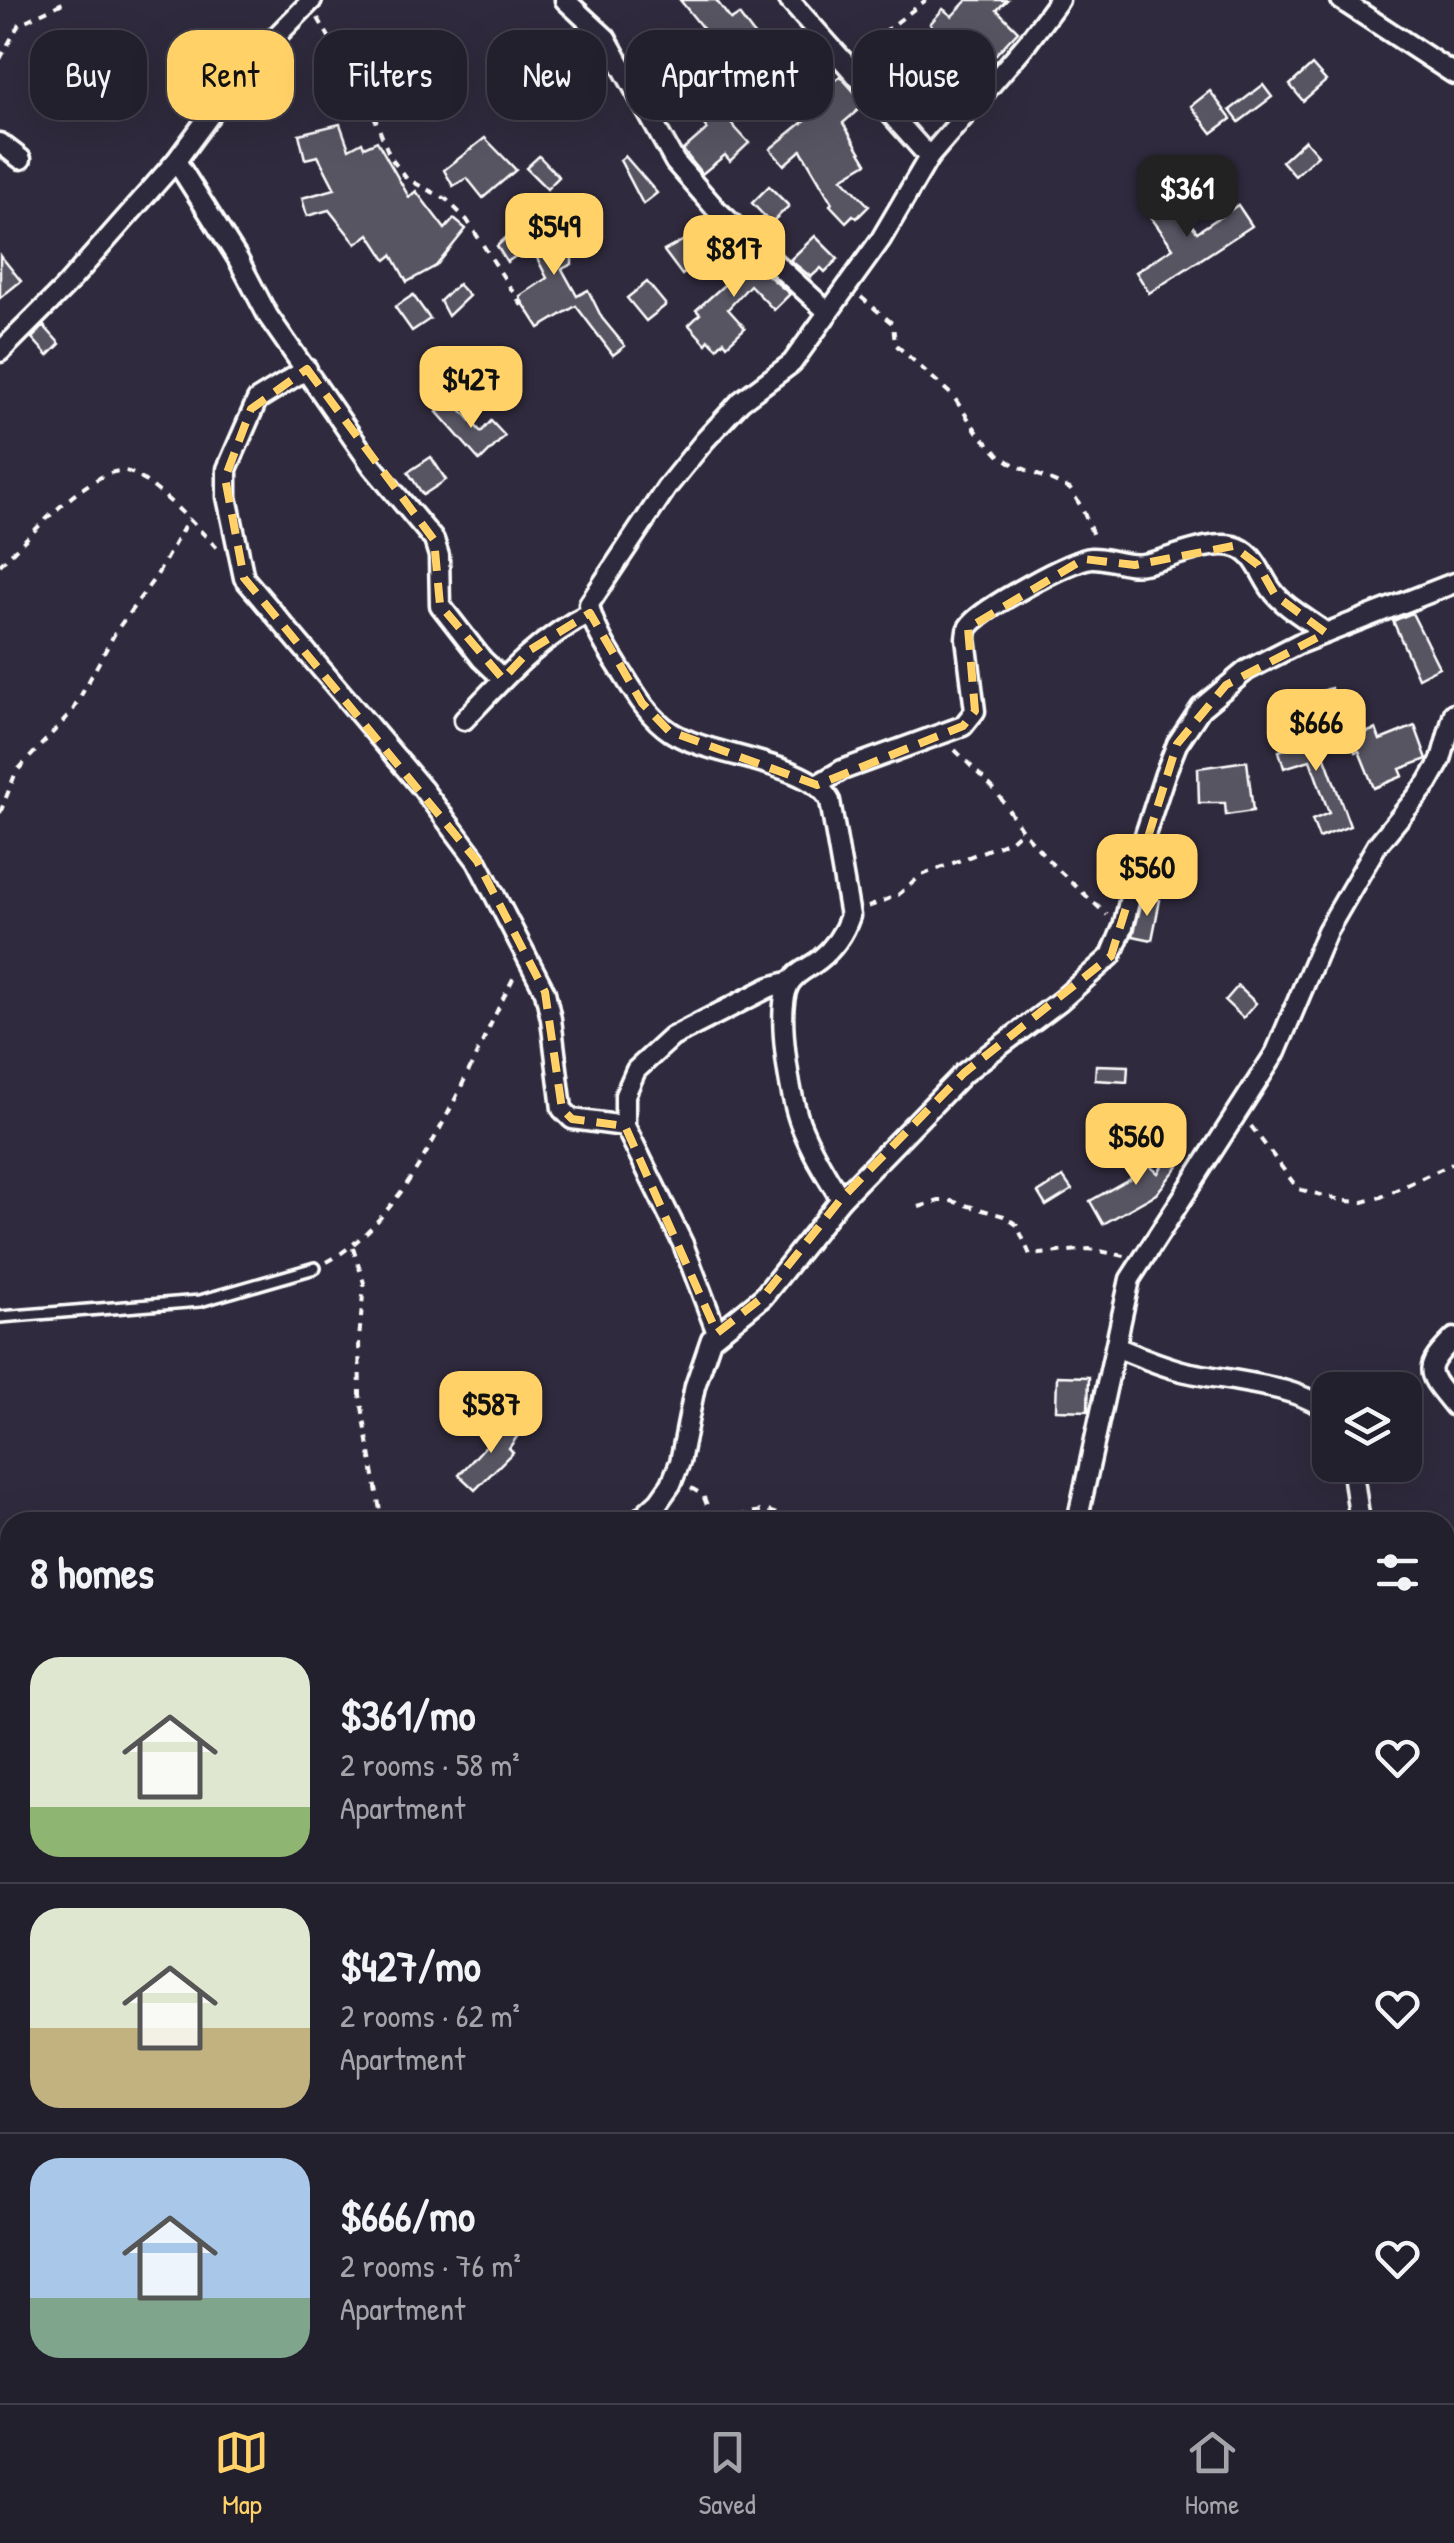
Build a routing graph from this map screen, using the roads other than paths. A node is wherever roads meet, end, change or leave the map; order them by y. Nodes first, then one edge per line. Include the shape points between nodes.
1 (566, 0) edge
2 (790, 0) edge
3 (1059, 0) edge
4 (1341, 0) edge
5 (310, 2) edge
6 (1449, 70) edge
7 (1454, 90) edge
8 (0, 143) edge
9 (929, 157) junction
10 (21, 158) dead end
11 (176, 161) junction
12 (828, 312) junction
13 (0, 352) edge
14 (306, 369) junction
15 (1454, 583) edge
16 (590, 614) junction
17 (1326, 633) junction
18 (503, 679) junction
19 (1454, 713) edge
20 (464, 720) dead end
21 (817, 786) junction
22 (791, 981) junction
23 (625, 1126) junction
24 (841, 1199) junction
25 (314, 1268) road end
26 (0, 1317) edge
27 (717, 1332) junction
28 (1454, 1338) edge
29 (1116, 1347) junction
30 (1312, 1402) edge
31 (1454, 1406) edge
32 (1354, 1482) edge
33 (645, 1512) edge
34 (1079, 1512) edge
35 (1359, 1512) edge

1 - 12 street via 606,38 675,162
2 - 9 street
3 - 9 street
4 - 6 street
5 - 11 street via 244,70
6 - 7 street
8 - 10 street
9 - 12 street
11 - 13 street
11 - 14 street
12 - 16 street via 792,363 741,401 666,487 596,592
14 - 18 street via 372,467 434,540 440,605
14 - 23 street via 257,400 227,469 244,578 477,861 545,992 562,1109 572,1119
15 - 17 street
16 - 18 street via 530,650
16 - 21 street via 642,703 669,731
17 - 21 street via 1275,595 1258,565 1233,546 1135,565 1095,558 1054,572 973,622 966,638 974,710 963,726 842,770
17 - 24 street via 1248,670 1200,708 1176,744 1111,956 964,1073
18 - 20 street
19 - 29 street via 1441,760 1377,845 1337,914 1276,1052 1139,1260
21 - 22 street via 830,801 850,916 844,934
22 - 23 street via 656,1048 625,1095
22 - 24 street via 784,1021 798,1118
23 - 27 street
24 - 27 street via 763,1297
25 - 26 lane via 200,1301
27 - 33 street via 694,1386 680,1462 671,1484
28 - 31 street via 1430,1371
29 - 30 street
29 - 34 street
32 - 35 street

